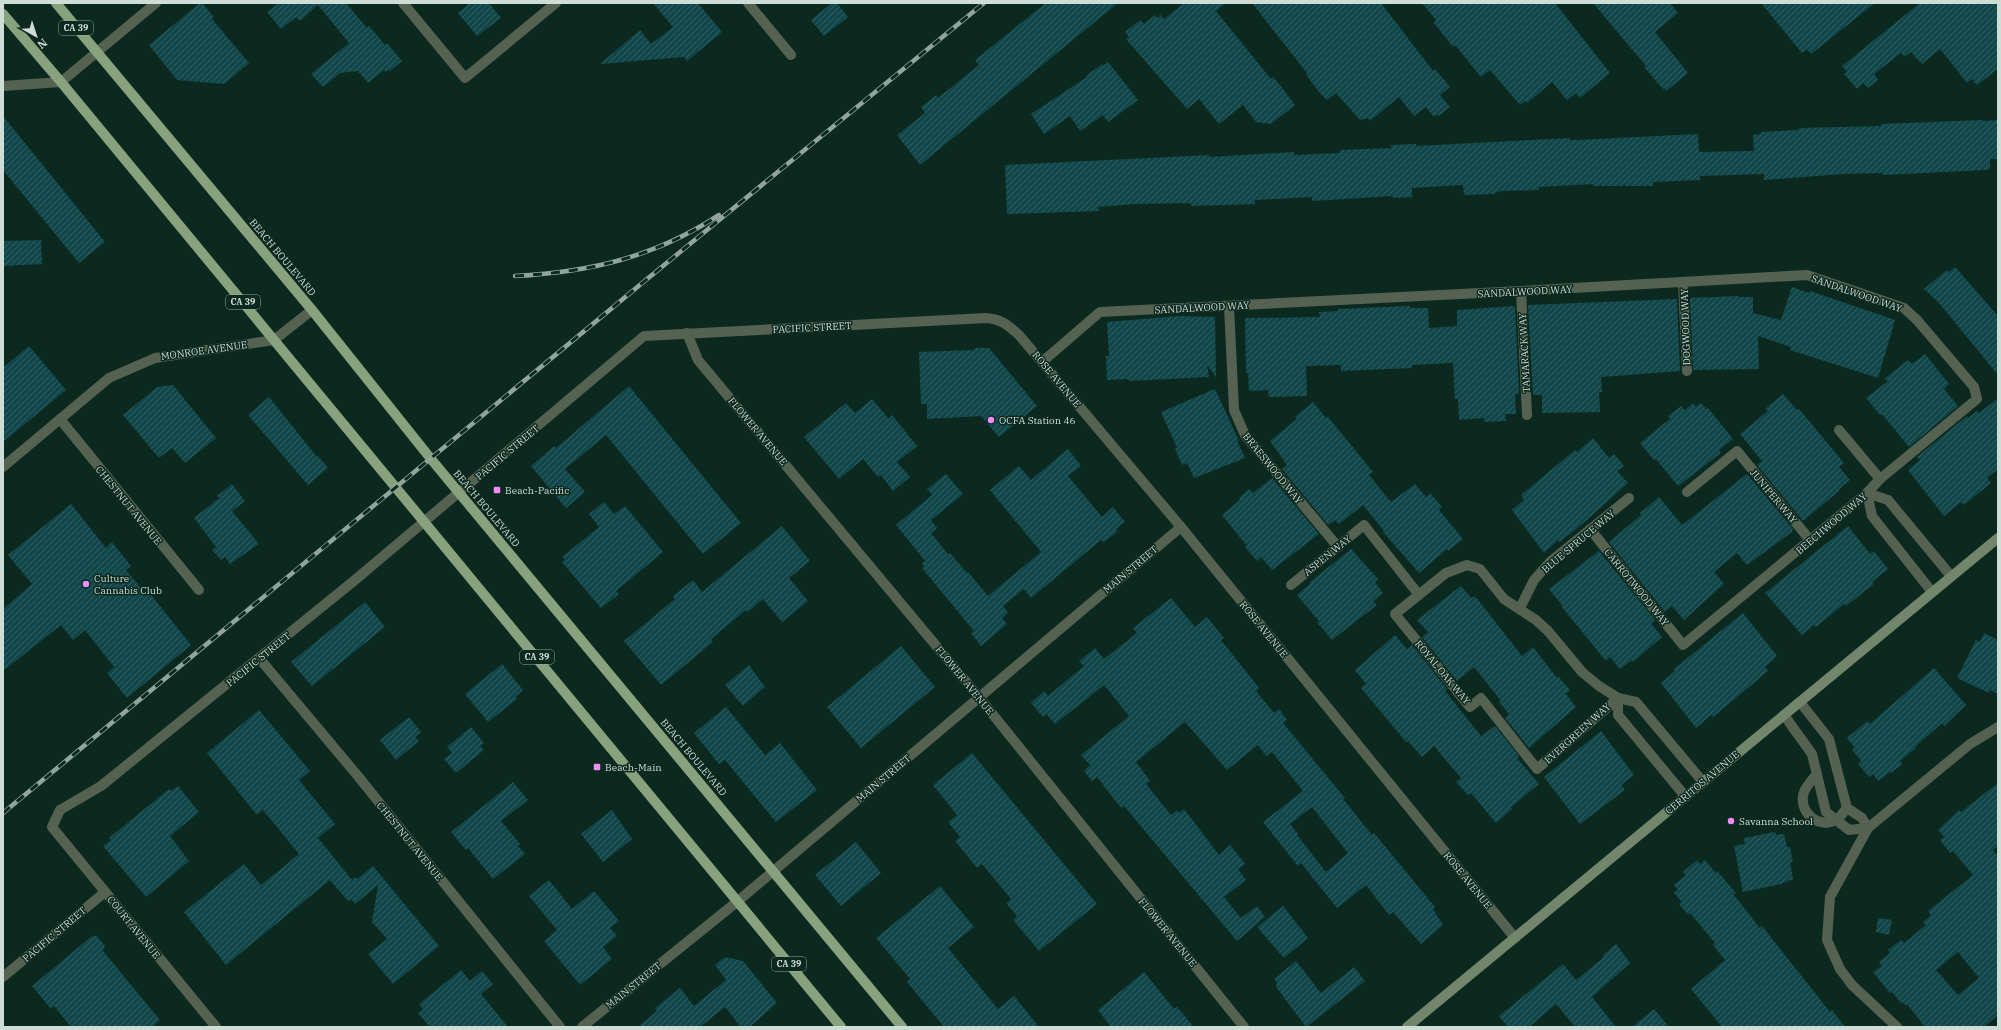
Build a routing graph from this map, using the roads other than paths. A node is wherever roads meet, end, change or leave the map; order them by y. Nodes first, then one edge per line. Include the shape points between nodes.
1 (56, 3) edge
2 (156, 3) edge
3 (403, 3) edge
4 (556, 3) edge
5 (748, 3) edge
6 (3, 14) edge
7 (96, 53) junction
8 (791, 55) dead end
9 (61, 82) junction
10 (3, 86) edge
11 (1683, 282) junction
12 (1521, 291) junction
13 (1229, 306) junction
14 (312, 310) junction
15 (1007, 324) joint
16 (687, 333) junction
17 (274, 340) junction
18 (1042, 362) junction
19 (1686, 371) dead end
20 (1977, 398) joint
21 (1527, 416) dead end
22 (60, 419) junction
23 (1840, 430) dead end
24 (3, 467) edge
25 (1880, 479) junction
26 (459, 492) junction
27 (1687, 492) dead end
28 (1867, 493) junction
29 (1629, 498) dead end
30 (424, 521) junction
31 (1181, 527) junction
32 (1590, 529) junction
33 (1998, 538) edge
34 (1810, 540) junction
35 (1338, 546) junction
36 (1951, 576) junction
37 (1291, 585) dead end
38 (199, 590) dead end
39 (1932, 592) junction
40 (1419, 595) junction
41 (1520, 608) junction
42 (1683, 645) joint
43 (259, 658) junction
44 (978, 696) junction
45 (1618, 698) junction
46 (1800, 702) junction
47 (1784, 715) junction
48 (1998, 727) edge
49 (1537, 769) joint
50 (1817, 774) junction
51 (1703, 782) junction
52 (1685, 796) junction
53 (1847, 808) junction
54 (1836, 820) junction
55 (52, 827) joint
56 (1868, 828) junction
57 (772, 871) junction
58 (105, 892) junction
59 (738, 901) junction
60 (1515, 938) junction
61 (3, 977) edge
62 (216, 1027) edge
63 (560, 1027) edge
64 (582, 1027) edge
65 (841, 1027) edge
66 (902, 1027) edge
67 (1244, 1027) edge
68 (1407, 1027) edge
69 (1897, 1027) edge

1 - 7 main road, BEACH BOULEVARD / CA 39
2 - 7 street
3 - 4 street via 465,78
5 - 8 street
6 - 9 main road, CA 39
7 - 9 street
7 - 14 main road, BEACH BOULEVARD / CA 39
9 - 10 street
9 - 17 main road, CA 39
11 - 12 street, SANDALWOOD WAY
11 - 19 street, DOGWOOD WAY
11 - 20 street, SANDALWOOD WAY via 1807,275 1904,308 1974,388
12 - 13 street, SANDALWOOD WAY
12 - 21 street, TAMARACK WAY
13 - 18 street, SANDALWOOD WAY via 1100,312
13 - 35 street, BRAESWOOD WAY via 1234,410 1245,435
14 - 17 street, MONROE AVENUE
14 - 26 main road, BEACH BOULEVARD / CA 39
15 - 16 street, PACIFIC STREET via 997,319 986,318
15 - 18 street, ROSE AVENUE
16 - 26 street, PACIFIC STREET via 644,336
16 - 44 street, FLOWER AVENUE via 698,360
17 - 22 street, MONROE AVENUE via 154,358 109,378
17 - 30 main road, CA 39
18 - 31 street, ROSE AVENUE
20 - 25 street, BEECHWOOD WAY
22 - 24 street, MONROE AVENUE
22 - 38 street, CHESTNUT AVENUE
23 - 25 street
25 - 28 street, BEECHWOOD WAY
26 - 30 street, PACIFIC STREET
26 - 57 main road, BEACH BOULEVARD / CA 39
27 - 34 street, JUNIPER WAY via 1737,451
28 - 34 street, BEECHWOOD WAY
28 - 36 street via 1888,500
28 - 39 street via 1872,516
29 - 32 street, BLUE SPRUCE WAY
30 - 43 street, PACIFIC STREET
30 - 59 main road, CA 39
31 - 44 street, MAIN STREET
31 - 60 street, ROSE AVENUE
32 - 41 street, BLUE SPRUCE WAY via 1550,562 1534,580
32 - 42 street, CARROTWOOD WAY
33 - 36 main road, CERRITOS AVENUE
34 - 42 street, BEECHWOOD WAY
35 - 37 street, ASPEN WAY
35 - 40 street, ASPEN WAY via 1364,525
36 - 39 main road, CERRITOS AVENUE
39 - 46 main road, CERRITOS AVENUE
40 - 41 street via 1446,573 1467,565 1480,569 1504,599
40 - 49 street, ROYAL OAK WAY via 1396,614 1470,707 1481,698
41 - 45 street via 1548,631 1582,672
43 - 55 street, PACIFIC STREET via 101,786 60,810
43 - 63 street, CHESTNUT AVENUE
44 - 57 street, MAIN STREET
44 - 67 street, FLOWER AVENUE
45 - 49 street, EVERGREEN WAY
45 - 51 street via 1636,702
45 - 52 street via 1618,715
46 - 47 main road, CERRITOS AVENUE
46 - 53 street via 1829,739
47 - 50 street via 1812,754
47 - 51 main road, CERRITOS AVENUE
48 - 56 street via 1970,744
50 - 54 street via 1826,812
50 - 54 street via 1804,791 1804,811 1812,819 1819,821
51 - 52 main road, CERRITOS AVENUE
52 - 60 main road, CERRITOS AVENUE
53 - 54 street
53 - 56 street via 1862,818
54 - 56 street via 1849,830
55 - 58 street, COURT AVENUE
56 - 69 street via 1830,897 1827,940 1840,969 1852,985
57 - 59 street, MAIN STREET
57 - 66 main road, BEACH BOULEVARD / CA 39
58 - 61 street, PACIFIC STREET
58 - 62 street, COURT AVENUE
59 - 64 street, MAIN STREET
59 - 65 main road, CA 39
60 - 68 main road, CERRITOS AVENUE

